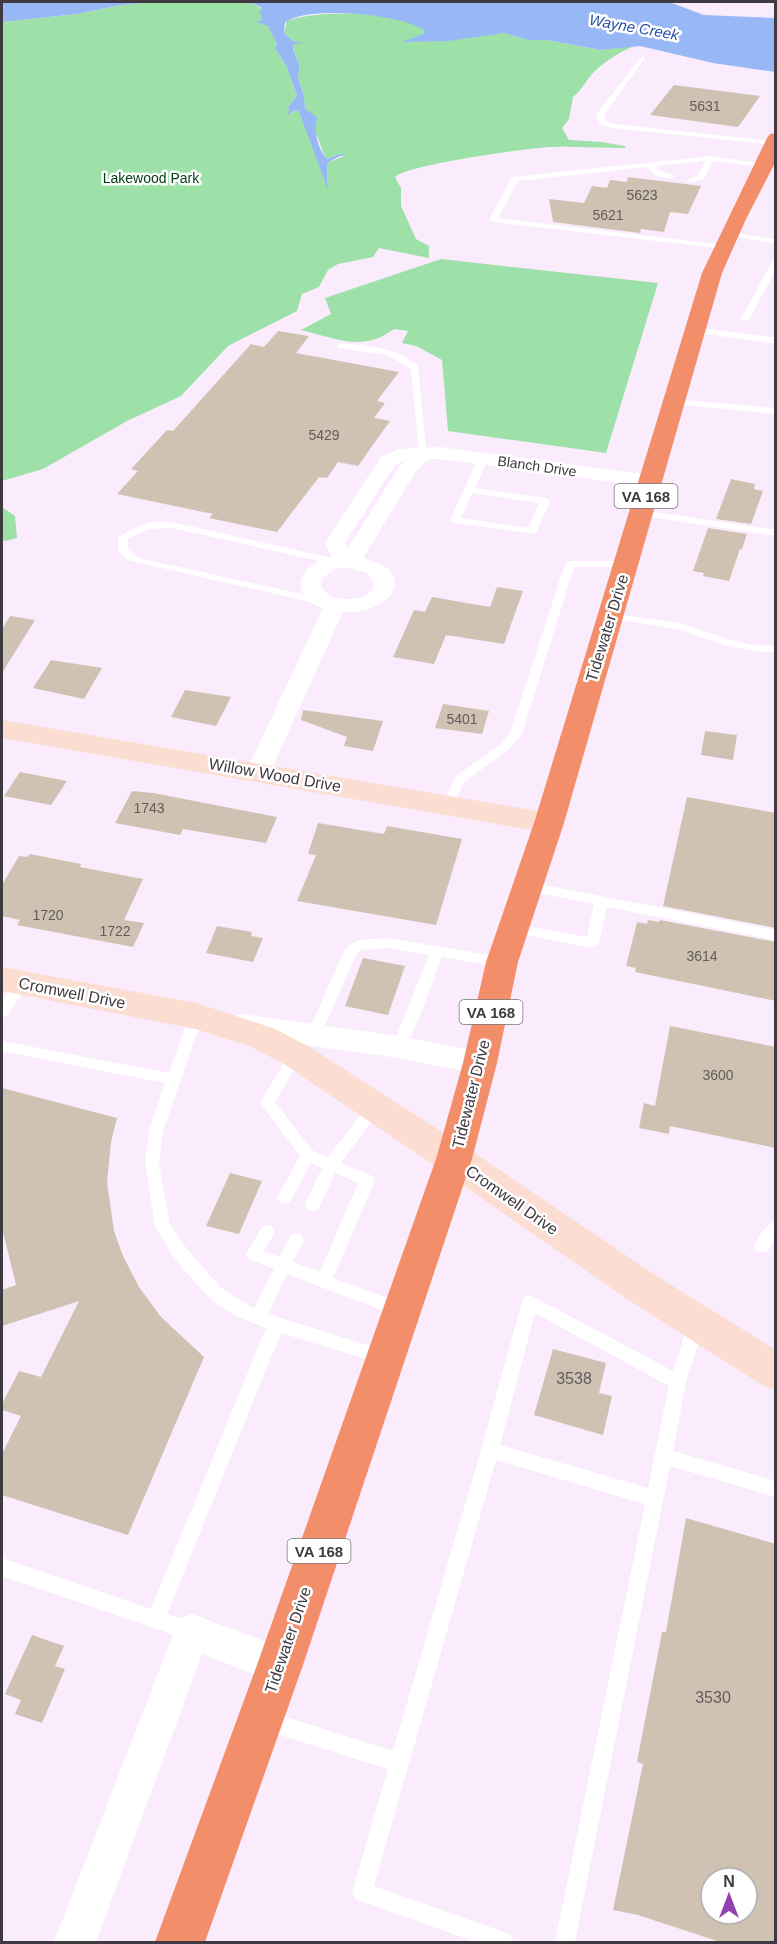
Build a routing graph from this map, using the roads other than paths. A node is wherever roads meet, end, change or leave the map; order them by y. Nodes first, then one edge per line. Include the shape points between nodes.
1 (642, 58) dead end
2 (771, 149) edge
3 (711, 158) junction
4 (650, 164) junction
5 (670, 177) dead end
6 (691, 180) dead end
7 (726, 240) junction
8 (776, 242) edge
9 (776, 262) edge
10 (745, 319) dead end
11 (695, 330) junction
12 (776, 341) edge
13 (341, 346) dead end
14 (674, 402) junction
15 (776, 411) edge
16 (424, 454) junction
17 (483, 459) junction
18 (650, 481) junction
19 (469, 490) junction
20 (641, 513) junction
21 (776, 533) edge
22 (344, 562) junction
23 (626, 564) junction
24 (329, 604) junction
25 (610, 616) junction
26 (776, 649) edge
27 (2, 729) edge
28 (258, 772) junction
29 (448, 806) junction
30 (549, 823) junction
31 (529, 887) junction
32 (602, 900) junction
33 (515, 929) junction
34 (776, 935) edge
35 (438, 950) junction
36 (502, 962) junction
37 (12, 981) edge
38 (2, 1012) edge
39 (204, 1019) junction
40 (305, 1045) junction
41 (2, 1046) edge
42 (399, 1047) junction
43 (480, 1063) junction
44 (173, 1079) junction
45 (375, 1107) junction
46 (308, 1155) junction
47 (454, 1159) junction
48 (331, 1165) junction
49 (285, 1198) dead end
50 (313, 1205) dead end
51 (776, 1227) edge
52 (267, 1232) dead end
53 (296, 1240) dead end
54 (762, 1246) dead end
55 (284, 1266) junction
56 (324, 1281) junction
57 (402, 1311) junction
58 (258, 1317) junction
59 (696, 1322) junction
60 (276, 1324) junction
61 (387, 1358) junction
62 (776, 1372) edge
63 (678, 1382) junction
64 (490, 1450) junction
65 (663, 1456) junction
66 (776, 1489) edge
67 (654, 1498) junction
68 (2, 1567) edge
69 (156, 1619) junction
70 (192, 1632) junction
71 (280, 1665) junction
72 (261, 1719) junction
73 (399, 1763) junction
74 (75, 1942) edge
75 (180, 1942) edge
76 (504, 1942) edge
77 (565, 1942) edge

1 - 2 lane via 600,115 603,122
2 - 3 lane
2 - 7 highway, Tidewater Drive / VA 168
3 - 4 lane
3 - 6 lane via 700,178
4 - 5 lane via 657,173
4 - 7 lane via 515,179 493,220
7 - 8 lane
7 - 11 highway, Tidewater Drive / VA 168
9 - 10 lane
11 - 12 lane
11 - 14 highway, Tidewater Drive / VA 168
13 - 16 lane via 393,353 406,358 415,368
14 - 15 lane
14 - 18 highway, Tidewater Drive / VA 168
16 - 17 street, Blanch Drive
16 - 22 street via 409,467
17 - 18 street, Blanch Drive
17 - 19 lane
18 - 20 highway, Tidewater Drive / VA 168
19 - 19 lane via 455,520 532,532 545,501
20 - 21 lane
20 - 23 highway, Tidewater Drive / VA 168
22 - 24 street via 320,568 309,582 309,590
22 - 24 street via 375,568 386,580 385,588 362,605
22 - 24 lane via 172,525 136,528 123,538 123,550 140,561
23 - 25 highway, Tidewater Drive / VA 168
23 - 29 lane via 570,564 516,734 501,751 458,781
24 - 28 street
25 - 26 lane via 680,626 724,642
25 - 30 highway, Tidewater Drive / VA 168
27 - 28 street, Willow Wood Drive
28 - 29 street, Willow Wood Drive
29 - 30 street, Willow Wood Drive
30 - 31 highway, Tidewater Drive / VA 168
31 - 32 lane
31 - 33 highway, Tidewater Drive / VA 168
32 - 33 lane via 592,943
32 - 34 lane
33 - 36 highway, Tidewater Drive / VA 168
35 - 36 lane
35 - 40 lane via 388,943 357,945
35 - 42 lane
36 - 43 highway, Tidewater Drive / VA 168
37 - 38 lane
37 - 39 street, Cromwell Drive
39 - 40 street, Cromwell Drive via 261,1037
39 - 44 lane
40 - 42 street, Cromwell Drive
40 - 45 street, Cromwell Drive
40 - 46 lane via 267,1104
41 - 44 lane
42 - 43 street, Cromwell Drive
43 - 47 highway, Tidewater Drive / VA 168
44 - 58 lane via 156,1131 152,1162 164,1226 180,1253 214,1292 241,1311
45 - 47 street, Cromwell Drive
45 - 48 lane
46 - 48 lane
46 - 49 lane
47 - 57 highway, Tidewater Drive / VA 168
47 - 59 street, Cromwell Drive
48 - 50 lane
48 - 56 lane via 367,1180
51 - 54 lane
52 - 55 lane via 254,1254
53 - 55 lane
55 - 56 lane
55 - 58 lane
56 - 57 lane
57 - 61 highway, Tidewater Drive / VA 168
58 - 60 lane
59 - 62 street, Cromwell Drive
59 - 63 lane
60 - 61 lane
60 - 69 lane
61 - 71 highway, Tidewater Drive / VA 168
63 - 64 lane via 530,1302
63 - 65 lane
64 - 67 lane
64 - 73 lane
65 - 66 lane
65 - 67 lane
67 - 77 lane
68 - 69 lane
69 - 70 lane
70 - 71 street
70 - 74 street
71 - 72 highway, Tidewater Drive / VA 168
72 - 73 lane
72 - 75 highway, Tidewater Drive / VA 168
73 - 76 lane via 362,1892

